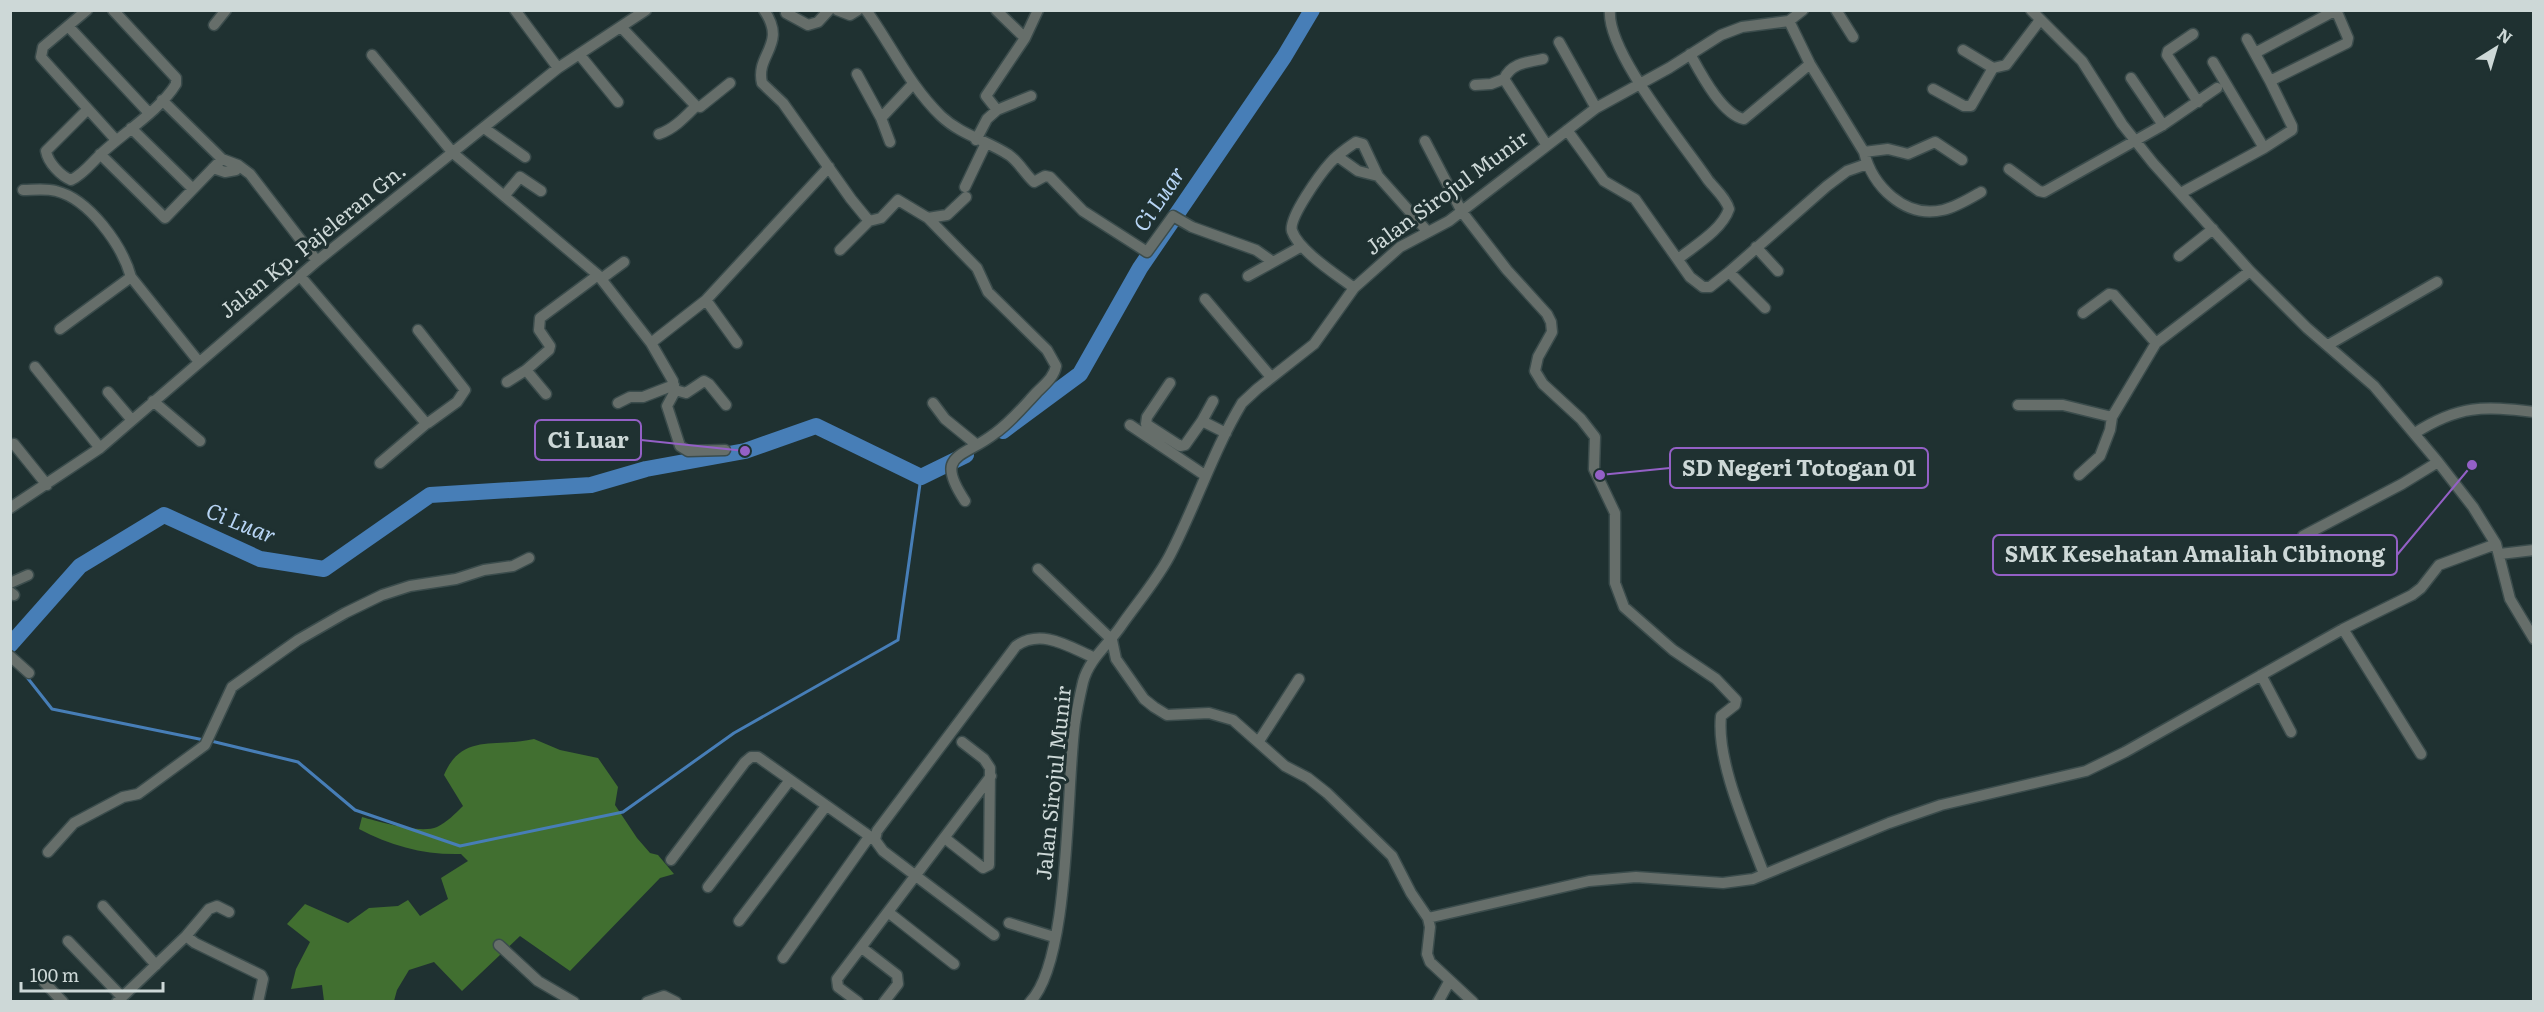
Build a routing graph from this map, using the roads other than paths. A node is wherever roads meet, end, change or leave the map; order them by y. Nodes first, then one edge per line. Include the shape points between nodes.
1 (87, 10) edge
2 (113, 10) edge
3 (226, 10) edge
4 (515, 10) edge
5 (764, 10) edge
6 (829, 10) edge
7 (837, 10) edge
8 (858, 10) edge
9 (866, 10) edge
10 (996, 10) edge
11 (1038, 10) edge
12 (1610, 10) edge
13 (1803, 10) edge
14 (1836, 10) edge
15 (2031, 10) edge
16 (2336, 10) edge
17 (642, 12) edge
18 (786, 13) dead end
19 (2040, 20) junction
20 (1789, 21) junction
21 (214, 25) dead end
22 (68, 26) junction
23 (622, 28) junction
24 (2193, 34) dead end
25 (1853, 37) dead end
26 (1025, 38) junction
27 (2247, 39) dead end
28 (1559, 42) dead end
29 (1964, 50) dead end
30 (2255, 53) junction
31 (579, 54) junction
32 (1690, 54) junction
33 (372, 55) dead end
34 (1543, 59) dead end
35 (2213, 62) dead end
36 (1809, 64) junction
37 (558, 68) junction
38 (1993, 68) junction
39 (857, 74) dead end
40 (2131, 78) dead end
41 (1504, 79) junction
42 (2270, 81) junction
43 (730, 83) dead end
44 (1639, 83) junction
45 (913, 84) junction
46 (1475, 84) dead end
47 (2217, 88) dead end
48 (1933, 89) dead end
49 (1031, 96) dead end
50 (162, 100) junction
51 (618, 102) dead end
52 (2198, 102) junction
53 (696, 106) junction
54 (1596, 108) junction
55 (87, 110) junction
56 (997, 110) junction
57 (149, 113) junction
58 (881, 118) junction
59 (2163, 125) junction
60 (131, 128) junction
61 (484, 128) junction
62 (1566, 130) junction
63 (659, 134) dead end
64 (116, 140) junction
65 (2135, 140) junction
66 (981, 141) junction
67 (1425, 141) dead end
68 (890, 142) dead end
69 (1546, 144) junction
70 (2264, 148) junction
71 (1864, 152) junction
72 (453, 153) junction
73 (100, 154) junction
74 (1338, 156) junction
75 (525, 157) dead end
76 (222, 159) junction
77 (1962, 160) dead end
78 (1867, 164) junction
79 (238, 165) junction
80 (829, 167) junction
81 (213, 168) junction
82 (2009, 169) dead end
83 (1378, 176) junction
84 (193, 189) junction
85 (23, 190) dead end
86 (541, 191) dead end
87 (1981, 192) dead end
88 (2181, 193) junction
89 (504, 196) junction
90 (1462, 212) junction
91 (928, 218) junction
92 (869, 220) junction
93 (2213, 229) junction
94 (1428, 232) junction
95 (1302, 246) junction
96 (1756, 247) junction
97 (840, 250) dead end
98 (2179, 256) dead end
99 (1678, 259) junction
100 (317, 261) junction
101 (624, 262) dead end
102 (1273, 262) junction
103 (1778, 271) dead end
104 (2250, 271) junction
105 (1729, 272) junction
106 (300, 276) junction
107 (1248, 276) dead end
108 (131, 277) junction
109 (600, 277) junction
110 (2437, 282) dead end
111 (1353, 288) junction
112 (1205, 299) dead end
113 (706, 300) junction
114 (1765, 308) dead end
115 (2083, 313) dead end
116 (60, 329) dead end
117 (418, 330) dead end
118 (651, 343) junction
119 (737, 343) dead end
120 (2156, 343) junction
121 (2328, 345) junction
122 (199, 362) junction
123 (34, 367) dead end
124 (526, 370) junction
125 (1271, 377) junction
126 (507, 382) dead end
127 (1170, 383) dead end
128 (674, 388) junction
129 (108, 392) dead end
130 (546, 394) dead end
131 (153, 401) junction
132 (1213, 401) dead end
133 (933, 403) dead end
134 (618, 404) dead end
135 (726, 405) dead end
136 (2018, 405) dead end
137 (2534, 412) edge
138 (2112, 417) junction
139 (131, 419) junction
140 (1202, 422) junction
141 (427, 423) junction
142 (1130, 425) dead end
143 (1226, 433) junction
144 (2415, 433) junction
145 (200, 441) dead end
146 (14, 444) dead end
147 (977, 445) junction
148 (100, 448) junction
149 (725, 450) dead end
150 (2438, 462) junction
151 (380, 463) dead end
152 (2079, 475) dead end
153 (1206, 476) junction
154 (46, 485) junction
155 (965, 501) dead end
156 (10, 508) edge
157 (2303, 536) dead end
158 (2498, 549) junction
159 (2534, 550) edge
160 (529, 558) dead end
161 (1038, 569) dead end
162 (28, 575) dead end
163 (10, 583) edge
164 (2343, 629) junction
165 (2534, 639) edge
166 (1112, 640) junction
167 (10, 656) edge
168 (1095, 658) junction
169 (29, 673) dead end
170 (2261, 675) junction
171 (1299, 679) dead end
172 (2291, 732) dead end
173 (1259, 741) junction
174 (962, 742) dead end
175 (2421, 754) dead end
176 (991, 776) junction
177 (790, 780) junction
178 (973, 800) junction
179 (826, 806) junction
180 (990, 812) junction
181 (872, 838) junction
182 (945, 839) junction
183 (48, 852) dead end
184 (670, 860) dead end
185 (1764, 874) junction
186 (916, 877) junction
187 (708, 887) dead end
188 (103, 906) dead end
189 (229, 912) dead end
190 (888, 912) junction
191 (1428, 918) junction
192 (739, 921) dead end
193 (1009, 923) dead end
194 (994, 934) dead end
195 (186, 936) junction
196 (1054, 938) junction
197 (68, 941) dead end
198 (499, 945) dead end
199 (862, 948) junction
200 (783, 958) dead end
201 (954, 964) dead end
202 (156, 965) junction
203 (44, 982) dead end
204 (1449, 982) junction
205 (119, 999) edge
206 (1036, 999) edge
207 (63, 1002) edge
208 (258, 1002) edge
209 (574, 1002) edge
210 (647, 1002) edge
211 (676, 1002) edge
212 (858, 1002) edge
213 (884, 1002) edge
214 (1438, 1002) edge
215 (1473, 1002) edge

1 - 22 street
2 - 50 street via 176,78 173,90
3 - 21 street
4 - 37 street
5 - 80 street via 774,32 761,68 762,83 783,103
6 - 18 street via 818,22 808,25
7 - 8 street via 850,15
9 - 45 street
10 - 26 street
11 - 26 street
12 - 44 street via 1611,23
13 - 20 street, Jalan Sirojul Munir
14 - 25 street
15 - 19 street
16 - 30 street
16 - 42 street via 2347,43
17 - 23 street, Jalan Kp. Pajeleran Gn.
19 - 38 street via 2009,61 2003,67
19 - 65 street via 2082,61
20 - 32 street, Jalan Sirojul Munir via 1733,30
20 - 36 street
22 - 55 street via 43,47 41,57
22 - 57 street
23 - 31 street, Jalan Kp. Pajeleran Gn.
23 - 53 street
24 - 52 street via 2167,55
26 - 56 street via 986,96
27 - 30 street
28 - 54 street
29 - 38 street
30 - 42 street
31 - 37 street, Jalan Kp. Pajeleran Gn.
31 - 51 street
32 - 36 street via 1718,99 1744,119
32 - 44 street, Jalan Sirojul Munir
33 - 72 street
34 - 41 street via 1515,66
35 - 70 street
36 - 71 street
37 - 61 street, Jalan Kp. Pajeleran Gn.
38 - 48 street via 1971,106
39 - 58 street
40 - 59 street
41 - 46 street
41 - 69 street
42 - 70 street via 2293,127
43 - 53 street via 706,104
44 - 54 street, Jalan Sirojul Munir
44 - 99 street via 1729,209 1715,229
45 - 58 street
45 - 66 street via 942,117
47 - 52 street
49 - 56 street
50 - 57 street
50 - 76 street
52 - 59 street
53 - 63 street via 679,123
54 - 62 street, Jalan Sirojul Munir
55 - 64 street
55 - 73 street via 50,147 47,157 63,177 71,180
56 - 66 street via 987,119
57 - 60 street
58 - 68 street
59 - 65 street
60 - 64 street
60 - 84 street
61 - 72 street, Jalan Kp. Pajeleran Gn.
61 - 75 street
62 - 69 street, Jalan Sirojul Munir
62 - 99 street via 1604,180 1635,199
64 - 73 street
65 - 82 street via 2042,192
65 - 88 street
66 - 91 street via 965,192 947,215
66 - 102 street via 1012,158 1033,182 1050,177 1083,211 1148,252 1173,216 1256,250
67 - 90 street
69 - 90 street, Jalan Sirojul Munir
70 - 88 street
71 - 77 street via 1888,149 1912,153 1935,142
71 - 78 street
72 - 89 street
72 - 100 street, Jalan Kp. Pajeleran Gn.
73 - 84 street via 165,218
74 - 83 street via 1358,171
74 - 83 street via 1361,142
74 - 95 street via 1313,186 1293,221 1292,232
76 - 79 street
76 - 81 street
78 - 87 street via 1888,194 1911,207 1941,210
78 - 96 street via 1847,171
79 - 81 street via 231,171
79 - 100 street via 250,174
80 - 92 street
80 - 113 street
81 - 84 street
83 - 94 street
85 - 108 street via 55,190 77,200 120,248
86 - 89 street via 520,177
88 - 93 street
89 - 109 street
90 - 94 street, Jalan Sirojul Munir
90 - 185 street via 1551,322 1551,332 1535,371 1594,437 1594,469 1615,513 1615,583 1624,607 1673,650 1716,679 1736,700 1721,716 1721,732 1734,795
91 - 92 street via 898,200 881,218
91 - 147 street via 977,267 988,292 1047,350 1056,366 1053,376 1016,418
92 - 97 street
93 - 98 street
93 - 104 street
94 - 111 street, Jalan Sirojul Munir via 1400,247
95 - 102 street
95 - 111 street
96 - 103 street
96 - 105 street
99 - 105 street via 1690,277 1703,286 1710,287
100 - 106 street, Jalan Kp. Pajeleran Gn.
101 - 109 street
102 - 107 street
104 - 120 street
104 - 121 street
105 - 114 street
106 - 122 street, Jalan Kp. Pajeleran Gn.
106 - 141 street
108 - 116 street
108 - 122 street
109 - 118 street
109 - 124 street via 540,318 539,330 550,348
110 - 121 street
111 - 125 street, Jalan Sirojul Munir via 1314,344
112 - 125 street
113 - 118 street
113 - 119 street
115 - 120 street via 2109,294 2114,295
117 - 141 street via 465,390 457,402
118 - 128 street
120 - 138 street
121 - 144 street via 2374,386
122 - 131 street, Jalan Kp. Pajeleran Gn.
123 - 148 street
124 - 126 street
124 - 130 street
125 - 143 street, Jalan Sirojul Munir via 1242,403
127 - 140 street via 1146,424 1180,446 1185,445
128 - 134 street via 630,397
128 - 135 street via 686,393 704,381
128 - 149 street via 666,406 680,446 688,451
129 - 139 street
131 - 139 street, Jalan Kp. Pajeleran Gn.
131 - 145 street
132 - 140 street
133 - 147 street via 945,419
136 - 138 street via 2063,405
137 - 144 street via 2472,409 2444,416
138 - 152 street via 2100,456
139 - 148 street, Jalan Kp. Pajeleran Gn.
140 - 143 street
141 - 151 street
142 - 153 street
143 - 153 street, Jalan Sirojul Munir
144 - 150 street
146 - 154 street
147 - 155 street via 963,451 954,461 952,482
148 - 154 street, Jalan Kp. Pajeleran Gn.
150 - 157 street
150 - 158 street via 2473,507
153 - 166 street, Jalan Sirojul Munir via 1169,556
154 - 156 street, Jalan Kp. Pajeleran Gn.
158 - 159 street
158 - 164 street via 2439,565 2412,595
158 - 165 street via 2510,599
160 - 183 street via 513,566 382,595 298,640 232,687 205,745 138,794 123,797 74,824
161 - 166 street
162 - 163 street
164 - 170 street
164 - 175 street
166 - 168 street, Jalan Sirojul Munir
166 - 173 street via 1116,659 1144,699 1161,711 1173,716 1227,716
167 - 169 street
168 - 181 street via 1035,637 1016,646
168 - 196 street, Jalan Sirojul Munir via 1084,679 1075,723 1067,845
170 - 172 street
170 - 185 street via 2086,771 1941,805
171 - 173 street
173 - 191 street via 1285,766 1327,793 1392,856
174 - 176 street via 988,764
176 - 178 street
176 - 180 street
177 - 179 street
177 - 184 street via 751,757
177 - 187 street
178 - 180 street
178 - 182 street
179 - 181 street
179 - 192 street
180 - 182 street via 987,867
181 - 186 street
181 - 200 street
182 - 186 street
185 - 191 street via 1723,883 1636,878 1589,881
186 - 190 street
186 - 194 street
188 - 202 street
189 - 195 street via 212,907
190 - 199 street
190 - 201 street
191 - 204 street via 1427,954
193 - 196 street
195 - 202 street
195 - 208 street via 261,975
196 - 206 street, Jalan Sirojul Munir via 1049,967
197 - 205 street
198 - 209 street via 538,981
199 - 212 street via 836,983
199 - 213 street via 897,975 898,984
202 - 205 street
203 - 207 street
204 - 214 street
204 - 215 street
210 - 211 street via 664,996

